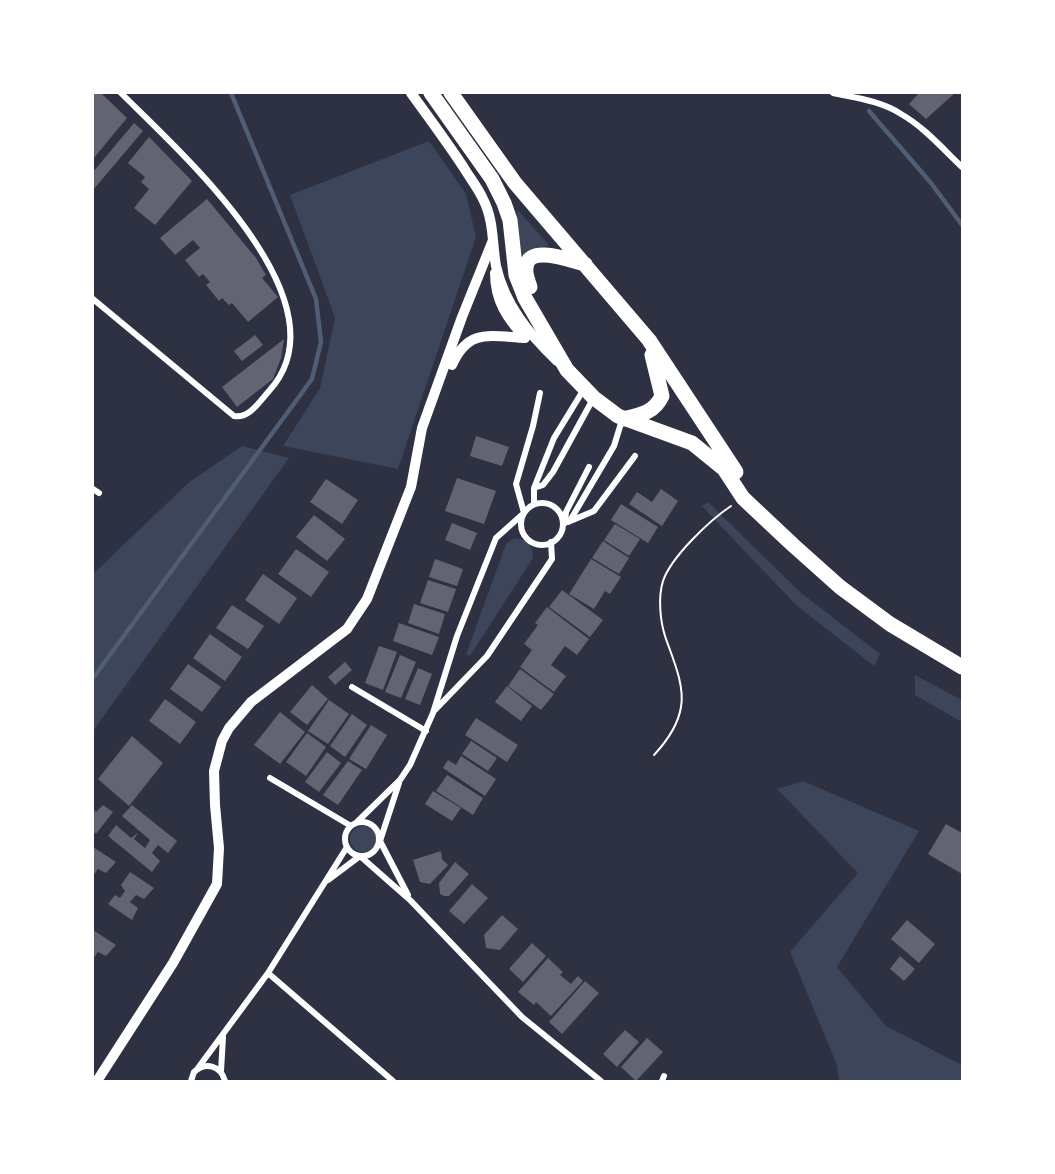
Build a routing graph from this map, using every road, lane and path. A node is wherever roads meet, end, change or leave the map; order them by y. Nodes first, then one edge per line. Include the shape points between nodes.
1 (121, 93) edge
2 (411, 93) edge
3 (431, 93) edge
4 (451, 93) edge
5 (833, 93) edge
6 (962, 167) edge
7 (493, 240) junction
8 (585, 264) junction
9 (497, 267) junction
10 (93, 299) edge
11 (544, 331) junction
12 (525, 338) junction
13 (646, 339) junction
14 (563, 366) junction
15 (540, 393) dead end
16 (589, 393) junction
17 (623, 419) junction
18 (422, 428) junction
19 (635, 456) dead end
20 (589, 466) dead end
21 (534, 488) junction
22 (93, 489) edge
23 (99, 493) dead end
24 (743, 498) junction
25 (534, 504) junction
26 (524, 513) junction
27 (565, 523) junction
28 (551, 542) junction
29 (793, 545) junction
30 (962, 667) edge
31 (352, 687) dead end
32 (433, 713) junction
33 (426, 731) junction
34 (654, 755) dead end
35 (270, 778) dead end
36 (400, 780) junction
37 (353, 824) junction
38 (380, 841) junction
39 (347, 847) junction
40 (360, 856) junction
41 (328, 880) junction
42 (410, 900) junction
43 (268, 973) junction
44 (223, 1036) junction
45 (198, 1068) junction
46 (221, 1071) junction
47 (190, 1080) edge
48 (97, 1081) edge
49 (225, 1081) edge
50 (393, 1081) edge
51 (601, 1081) edge

1 - 10 street via 200,171 249,231 276,276 288,316 290,344 286,366 250,411 241,417 232,415
2 - 7 street via 483,198 491,217
3 - 11 highway via 492,179 504,203 510,220 516,275
4 - 8 highway via 515,183
5 - 6 street via 900,112
7 - 9 street
7 - 18 street
8 - 11 highway via 544,254 527,263 527,277
8 - 13 highway
9 - 12 street via 495,288 500,304
9 - 14 street via 519,320
11 - 14 highway
12 - 14 street
12 - 18 street via 483,336 464,344
13 - 17 highway via 662,396 653,409
13 - 29 highway via 731,465
14 - 16 highway
15 - 26 street via 516,484
16 - 17 highway
16 - 21 street via 554,438
16 - 21 street via 548,480
17 - 24 highway via 692,443 724,469
17 - 27 street via 614,446
18 - 48 street via 411,488 359,613 338,638 251,702 222,741 214,771 217,884 173,963
19 - 27 street via 594,511
20 - 27 street via 566,512
21 - 25 street
22 - 23 street
24 - 29 highway
24 - 34 path via 683,549 663,580 664,633 682,705 677,723
25 - 26 street
25 - 28 street via 548,504 559,512 561,532
26 - 28 street via 521,526 526,538 538,544
26 - 32 street via 496,538 457,636
28 - 32 street via 552,558 487,656
29 - 30 highway via 890,624
31 - 33 street
32 - 33 street
33 - 36 street
35 - 37 street
36 - 37 street
36 - 38 street
37 - 38 street via 373,825
37 - 39 street via 345,836
38 - 40 street via 375,851
38 - 42 street
39 - 40 street
39 - 41 street
40 - 41 street
40 - 42 street
41 - 43 street
42 - 51 street via 522,1017
43 - 44 street
43 - 50 street
44 - 45 street
44 - 46 street
45 - 46 street via 214,1067
45 - 47 street
46 - 49 street

